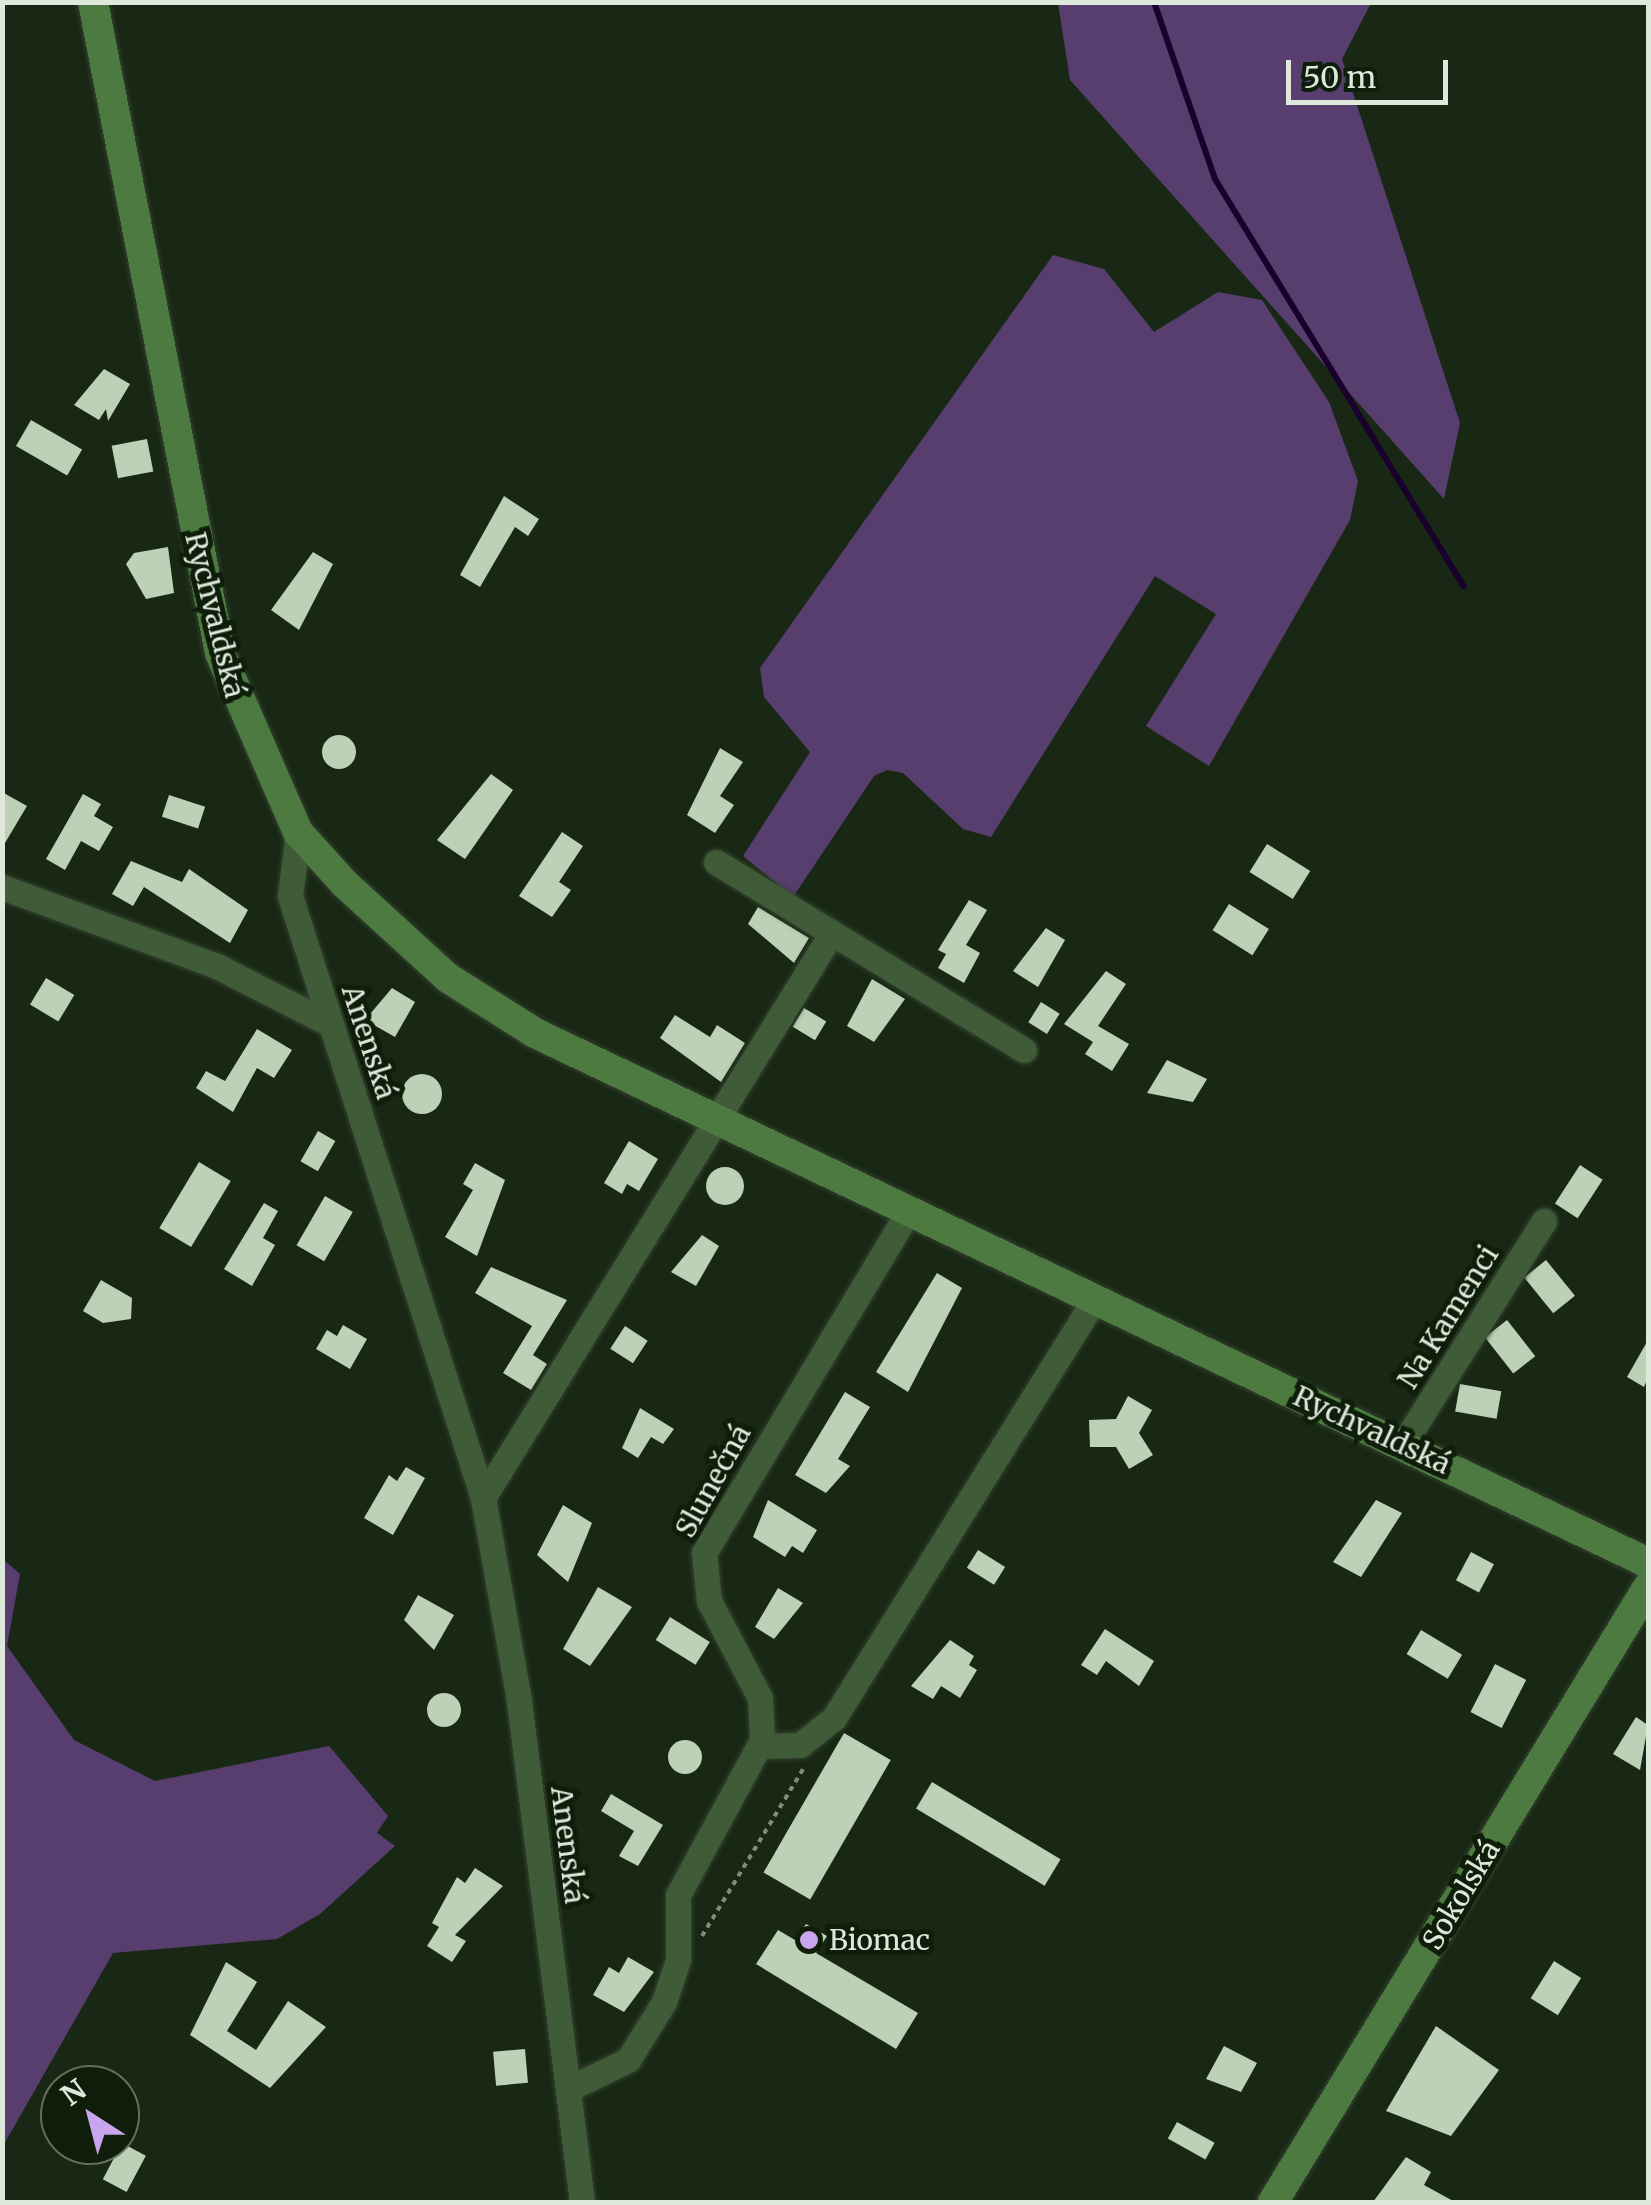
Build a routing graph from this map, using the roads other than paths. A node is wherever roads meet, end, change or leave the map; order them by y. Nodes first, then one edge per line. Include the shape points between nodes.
1 (93, 2) edge
2 (298, 832) junction
3 (716, 862) dead end
4 (2, 887) edge
5 (831, 934) junction
6 (332, 1025) junction
7 (1024, 1050) dead end
8 (715, 1117) junction
9 (909, 1210) junction
10 (1544, 1221) dead end
11 (1095, 1299) junction
12 (1403, 1444) junction
13 (483, 1498) junction
14 (1648, 1562) edge
15 (1648, 1588) edge
16 (760, 1746) junction
17 (568, 2089) junction
18 (582, 2202) edge
19 (1273, 2202) edge

1 - 2 street, Rychvaldská via 220,653
2 - 6 street, Anenská via 290,896
2 - 8 street, Rychvaldská via 463,988 534,1033
3 - 5 street
4 - 6 street via 217,966
5 - 7 street
5 - 8 street
6 - 13 street, Anenská
8 - 9 street, Rychvaldská
8 - 13 street
9 - 11 street, Rychvaldská
9 - 16 street, Slunečná via 704,1553 709,1601 760,1698
10 - 12 street, Na Kamenci
11 - 12 street, Rychvaldská
11 - 16 street via 818,1735
12 - 14 street, Rychvaldská
13 - 17 street, Anenská
15 - 19 street, Sokolská
16 - 17 street, Slunečná via 678,1895 673,1983 628,2060
17 - 18 street, Anenská

